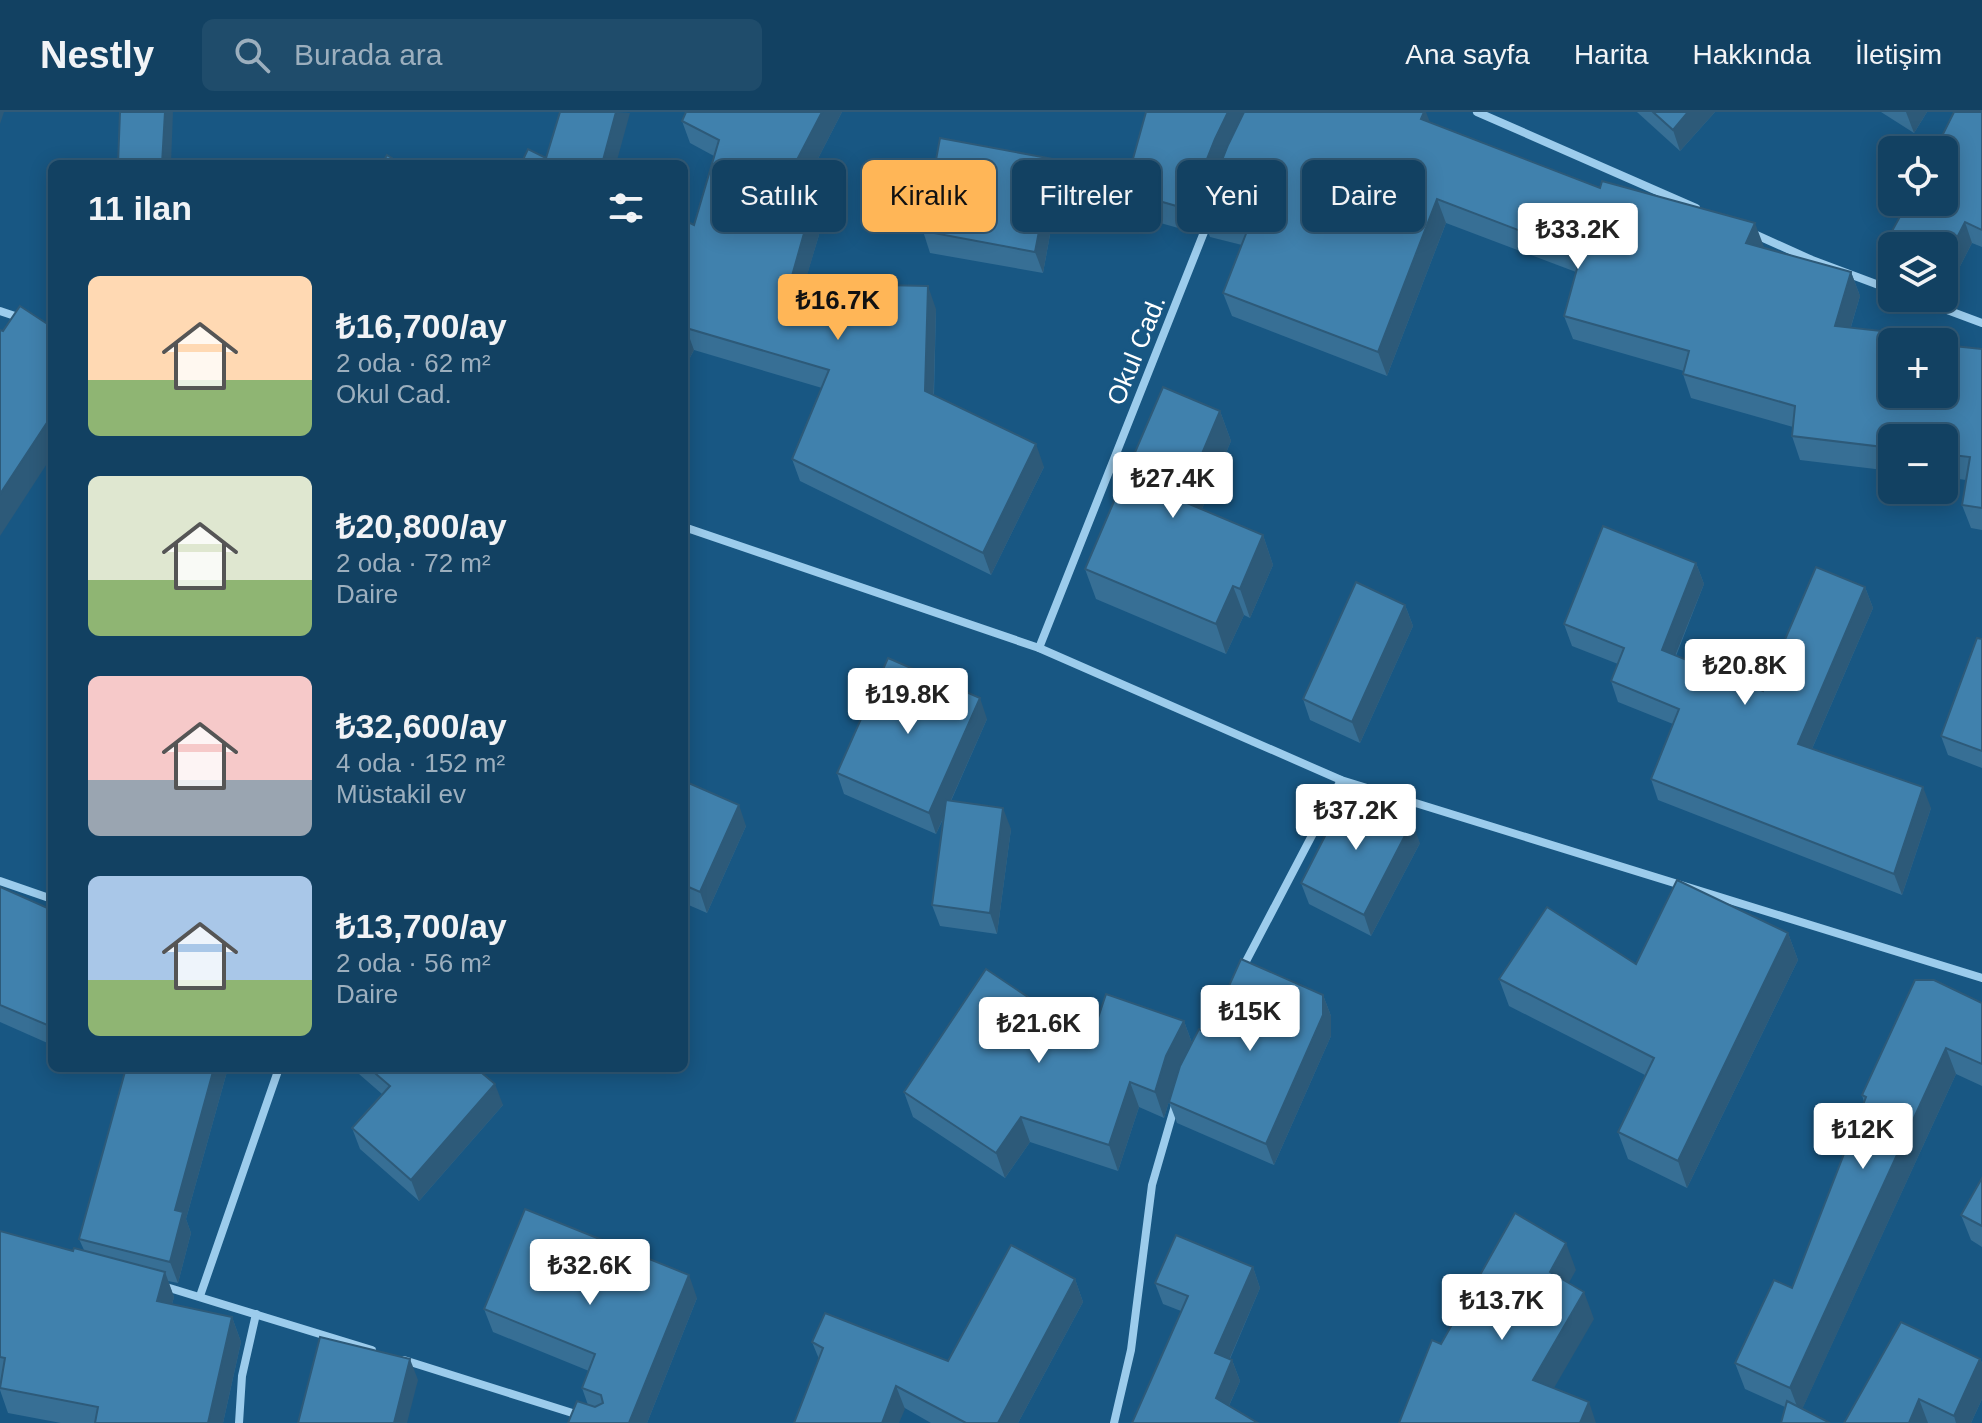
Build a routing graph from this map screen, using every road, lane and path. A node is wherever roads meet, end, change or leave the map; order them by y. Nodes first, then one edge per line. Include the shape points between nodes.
1 (1477, 112) edge
2 (1710, 215) edge
3 (1739, 227) edge
4 (1204, 232) edge
5 (1878, 285) edge
6 (0, 311) edge
7 (1953, 312) edge
8 (26, 319) edge
9 (1982, 323) edge
10 (688, 528) edge
11 (1039, 648) junction
12 (1341, 780) junction
13 (0, 881) edge
14 (48, 898) edge
15 (1239, 973) edge
16 (1982, 978) edge
17 (278, 1072) edge
18 (1177, 1099) edge
19 (154, 1284) edge
20 (200, 1296) junction
21 (256, 1314) junction
22 (377, 1352) edge
23 (392, 1356) edge
24 (589, 1418) edge
25 (239, 1423) edge
26 (1114, 1423) edge

1 - 2 street
3 - 5 street
4 - 11 street, Okul Cad.
6 - 8 street
7 - 9 street
10 - 11 street
11 - 12 street
12 - 15 street
12 - 16 street
13 - 14 street
17 - 20 street
18 - 26 street via 1152,1185 1131,1350
19 - 20 street
20 - 21 street
21 - 22 street
21 - 25 street via 242,1376
23 - 24 street

